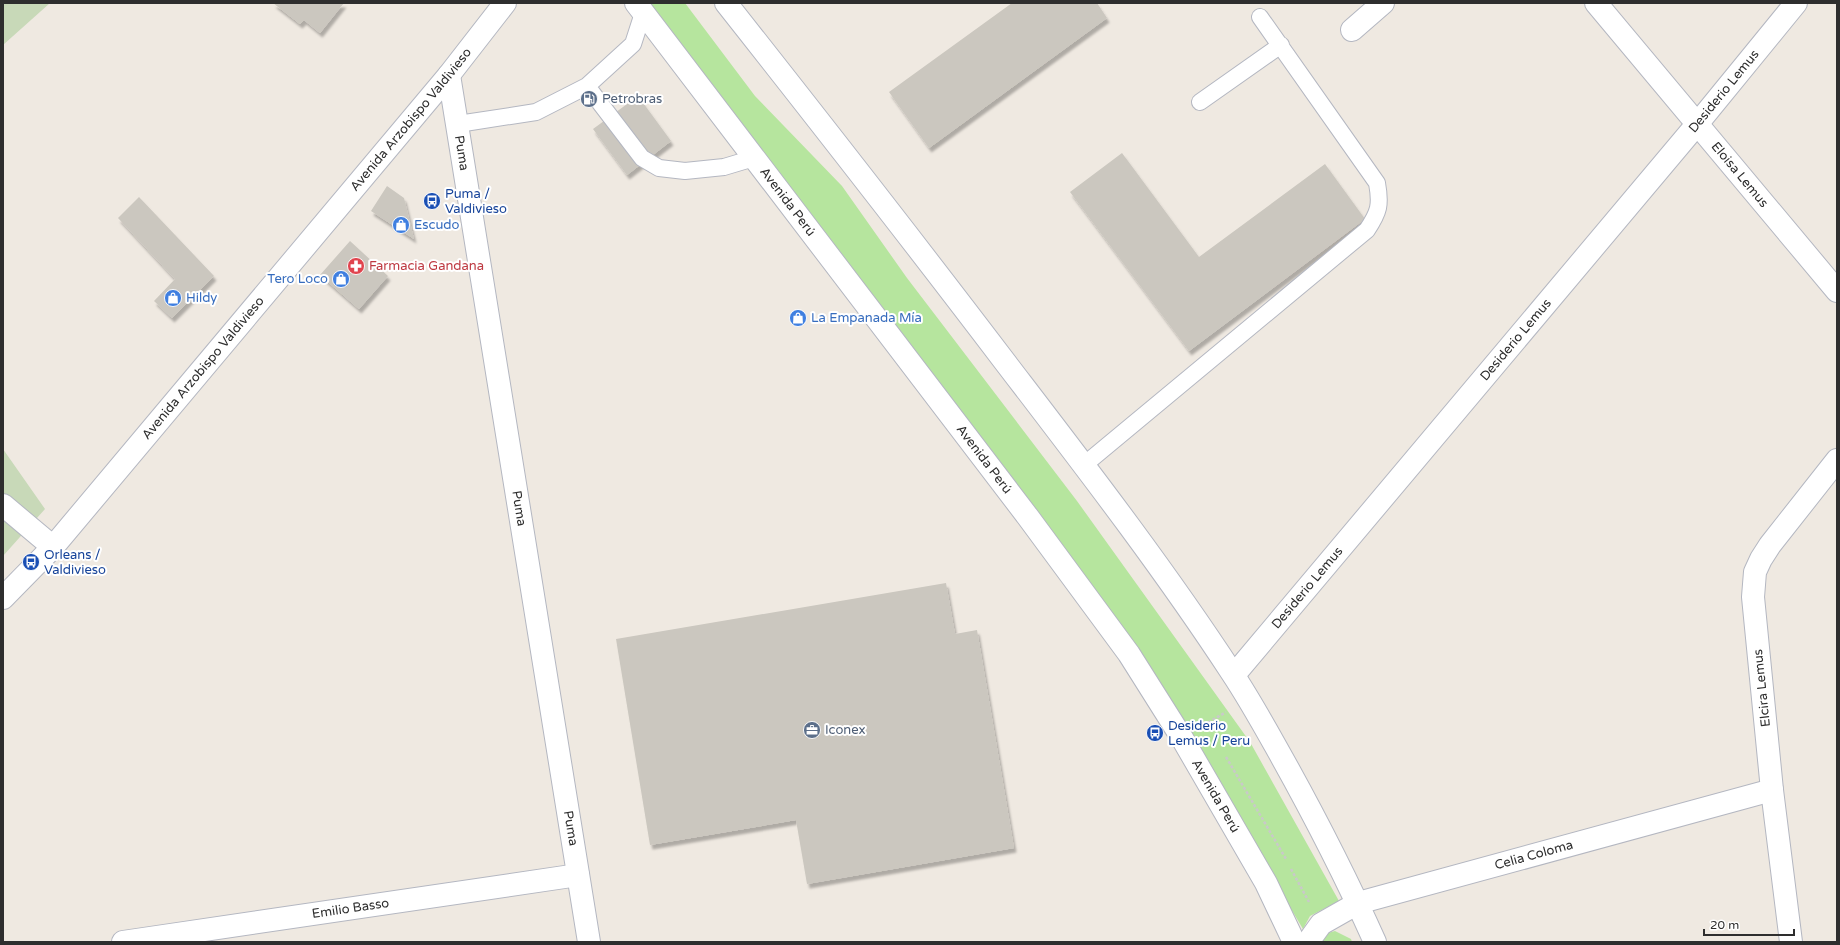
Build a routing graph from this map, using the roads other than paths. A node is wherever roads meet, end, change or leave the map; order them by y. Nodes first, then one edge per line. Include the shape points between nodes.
1 (505, 3) edge
2 (726, 3) edge
3 (1383, 3) edge
4 (1596, 3) edge
5 (1796, 3) edge
6 (640, 8) edge
7 (1260, 17) dead end
8 (1352, 30) dead end
9 (1281, 46) junction
10 (450, 75) junction
11 (587, 86) junction
12 (1200, 102) dead end
13 (1698, 123) junction
14 (458, 124) junction
15 (754, 158) junction
16 (1837, 291) edge
17 (1837, 460) edge
18 (1084, 465) junction
19 (3, 505) edge
20 (53, 547) junction
21 (3, 598) edge
22 (1234, 675) junction
23 (1772, 790) junction
24 (578, 875) junction
25 (1358, 903) junction
26 (123, 942) edge
27 (589, 942) edge
28 (1294, 942) edge
29 (1308, 942) edge
30 (1375, 942) edge
31 (1792, 942) edge

1 - 10 street, Avenida Arzobispo Valdivieso
2 - 18 street via 865,179
3 - 8 street
4 - 13 street, Eloisa Lemus
5 - 13 street, Desiderio Lemus
6 - 11 lane via 633,44
6 - 15 street, Avenida Perú
7 - 9 lane
9 - 12 lane
9 - 18 lane via 1377,183 1380,200 1376,216 1367,230
10 - 14 street, Puma
10 - 20 street, Avenida Arzobispo Valdivieso
11 - 14 lane via 536,112
11 - 15 lane via 642,158 659,168 685,171 724,167
13 - 16 street, Eloisa Lemus
13 - 22 street, Desiderio Lemus
14 - 24 street, Puma
15 - 28 street, Avenida Perú via 1128,654 1182,738 1266,883
17 - 23 street, Elcira Lemus via 1770,545 1755,572 1753,597
18 - 22 street via 1138,536
19 - 20 street
20 - 21 street, Avenida Arzobispo Valdivieso
22 - 25 street via 1326,837
23 - 25 street, Celia Coloma
23 - 31 street, Elcira Lemus
24 - 26 street, Emilio Basso
24 - 27 street, Puma
25 - 29 street, Celia Coloma via 1321,924
25 - 30 street

